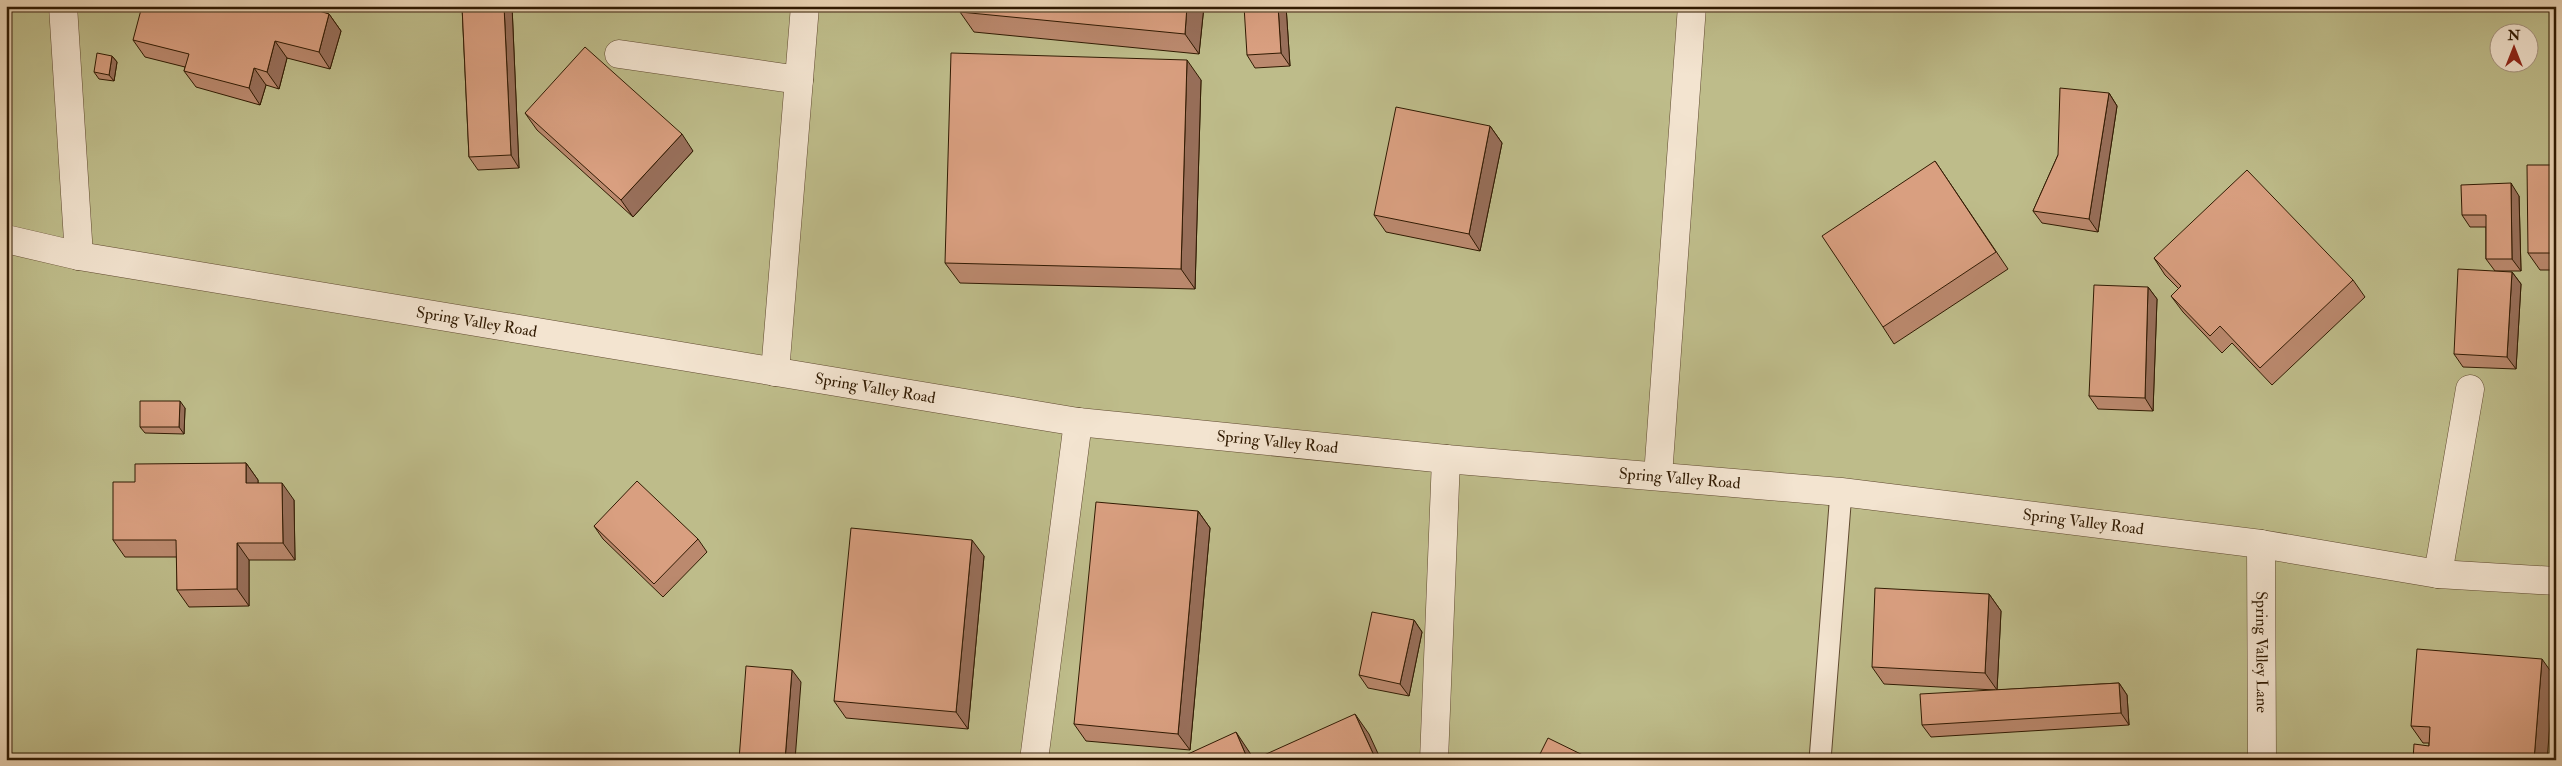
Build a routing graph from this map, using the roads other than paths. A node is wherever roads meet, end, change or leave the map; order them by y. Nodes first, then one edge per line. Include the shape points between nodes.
1 (63, 6) edge
2 (805, 6) edge
3 (1692, 6) edge
4 (619, 54) dead end
5 (799, 80) junction
6 (6, 239) edge
7 (78, 256) junction
8 (775, 372) junction
9 (2470, 389) dead end
10 (1078, 422) junction
11 (1446, 459) junction
12 (1658, 476) junction
13 (1841, 492) junction
14 (2261, 544) junction
15 (2438, 574) junction
16 (2556, 581) edge
17 (1034, 760) edge
18 (1434, 760) edge
19 (1820, 760) edge
20 (2262, 760) edge

1 - 7 street
2 - 5 street
3 - 12 street
4 - 5 street
5 - 8 street
6 - 7 street, Spring Valley Road
7 - 8 street, Spring Valley Road
8 - 10 street, Spring Valley Road
9 - 15 street
10 - 11 street, Spring Valley Road
10 - 17 street
11 - 12 street, Spring Valley Road
11 - 18 street
12 - 13 street, Spring Valley Road
13 - 14 street, Spring Valley Road
13 - 19 lane
14 - 15 street, Spring Valley Road
14 - 20 street, Spring Valley Lane
15 - 16 street, Spring Valley Road

